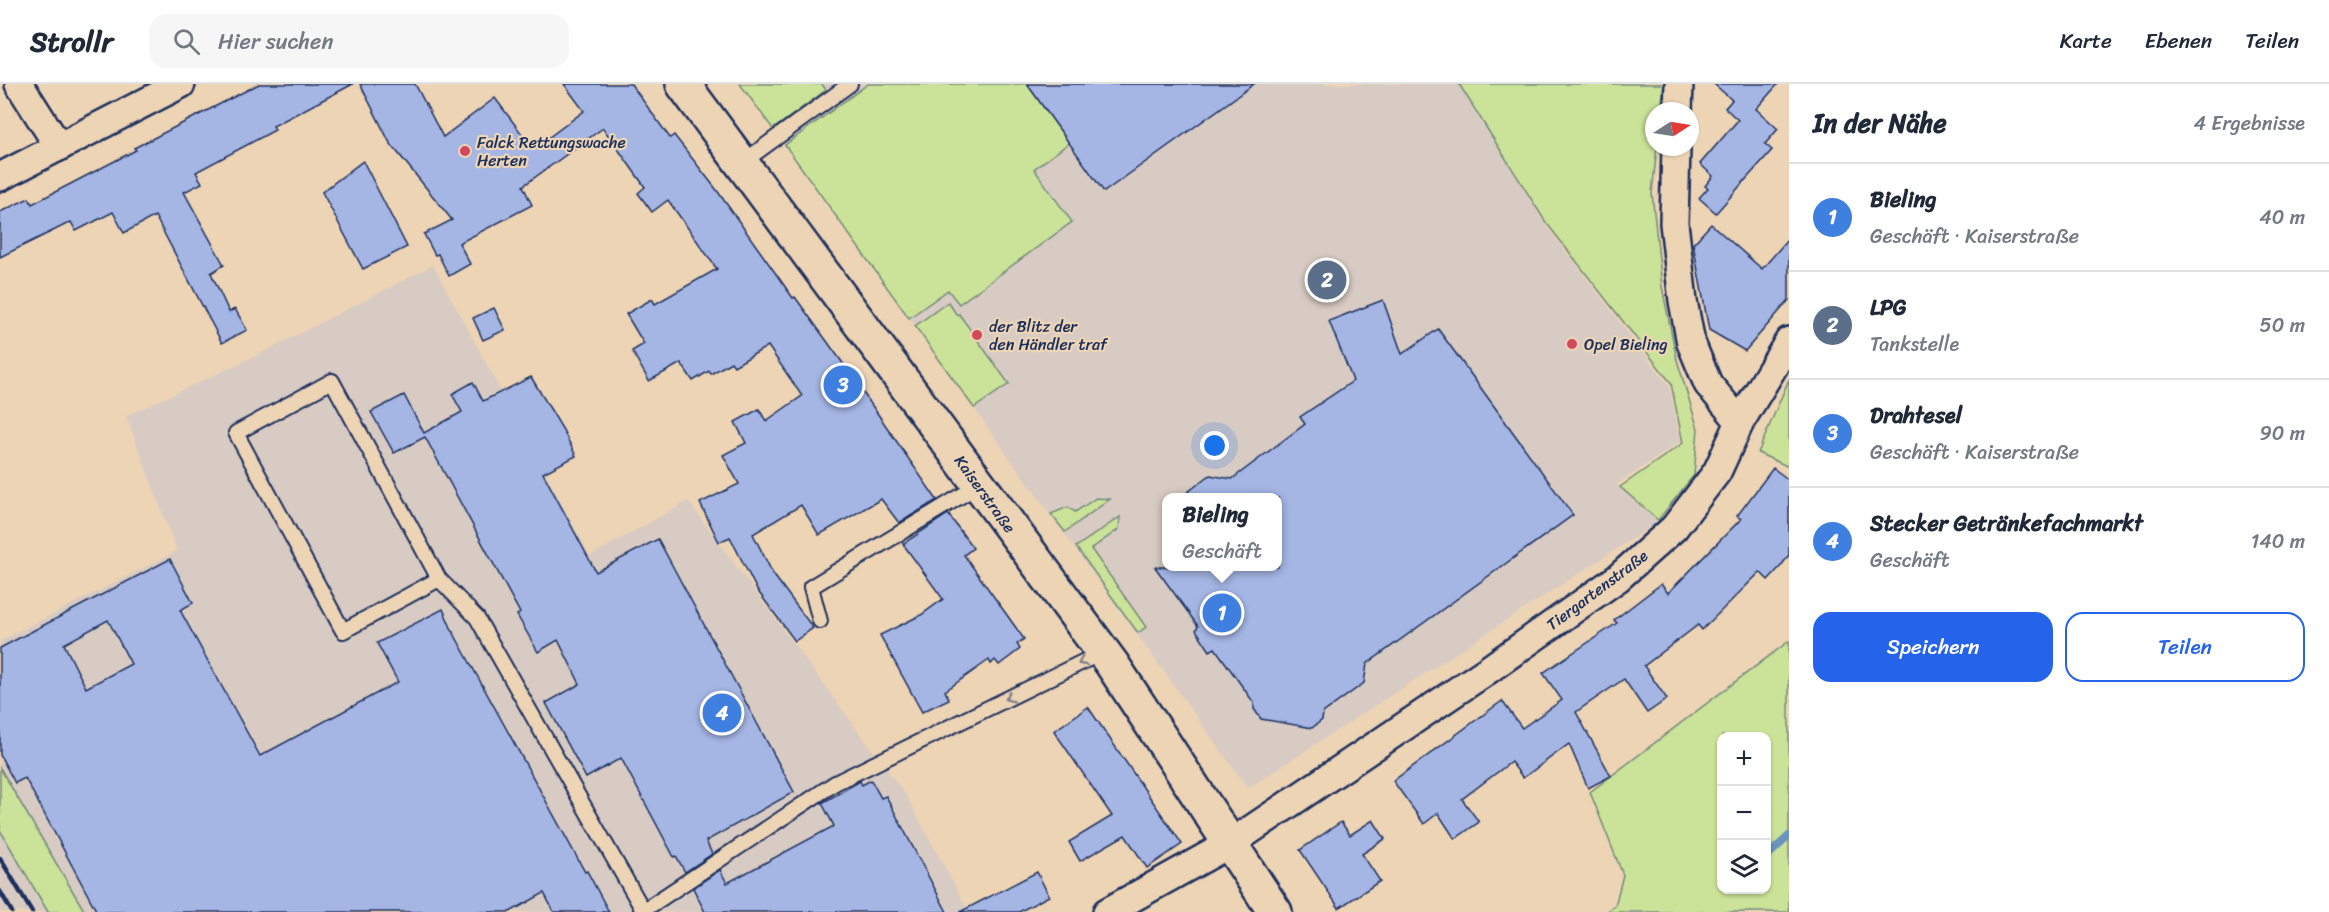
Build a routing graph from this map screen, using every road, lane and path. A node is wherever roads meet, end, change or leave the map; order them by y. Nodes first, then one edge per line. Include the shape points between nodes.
1 (19, 84) edge
2 (181, 84) edge
3 (683, 84) edge
4 (850, 84) edge
5 (1679, 84) edge
6 (1678, 102) edge
7 (59, 147) junction
8 (1676, 156) edge
9 (743, 162) junction
10 (0, 177) edge
11 (1789, 342) edge
12 (1740, 422) junction
13 (979, 485) junction
14 (439, 579) junction
15 (820, 621) dead end
16 (1103, 652) junction
17 (1230, 843) junction
18 (642, 911) edge
19 (1107, 912) edge
20 (1275, 912) edge

1 - 7 street
2 - 7 street
3 - 9 main road, Kaiserstraße
4 - 9 lane
5 - 6 street
7 - 10 street
8 - 12 street via 1674,223 1691,343 1708,384
9 - 13 main road, Kaiserstraße
11 - 12 street, Tiergartenstraße
12 - 17 street, Tiergartenstraße via 1717,472 1674,528 1618,578
13 - 15 lane via 811,586
13 - 16 main road, Kaiserstraße
14 - 14 lane via 332,381 236,433 343,631
14 - 18 lane via 477,618
16 - 17 main road, Kaiserstraße
16 -> 18 lane via 835,783
17 - 19 street, Tiergartenstraße
17 - 20 main road, Kaiserstraße

